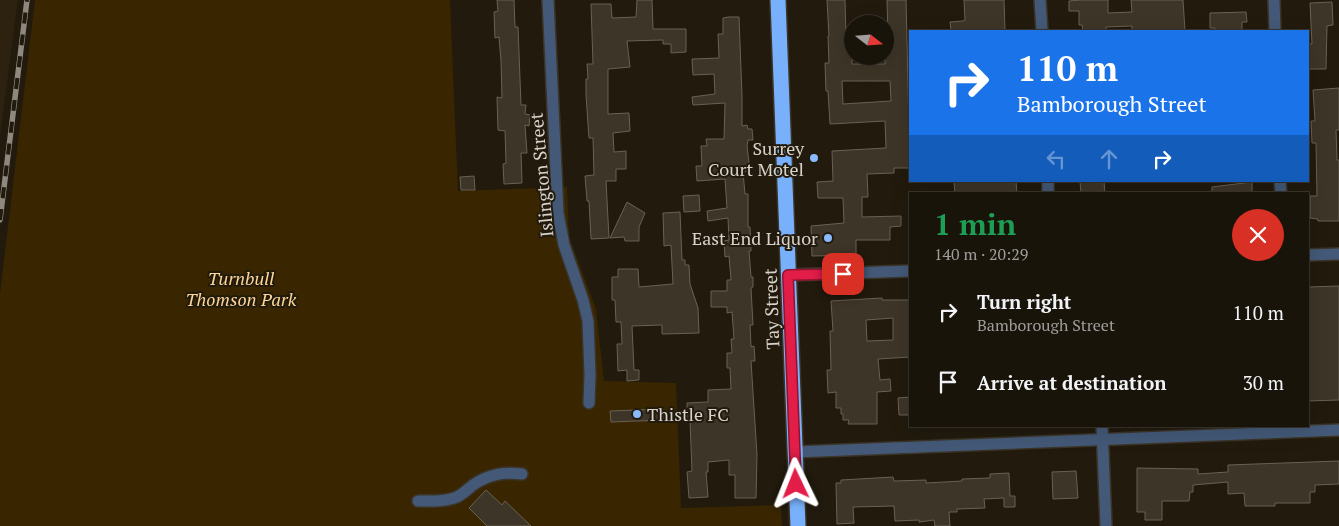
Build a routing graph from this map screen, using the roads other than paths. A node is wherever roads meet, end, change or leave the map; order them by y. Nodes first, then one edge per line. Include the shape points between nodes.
1 (548, 0) edge
2 (778, 0) edge
3 (1040, 0) edge
4 (1274, 0) edge
5 (1042, 30) edge
6 (1275, 30) edge
7 (1339, 254) edge
8 (1309, 255) edge
9 (909, 271) edge
10 (788, 275) junction
11 (589, 403) dead end
12 (1102, 427) edge
13 (1339, 430) edge
14 (1103, 439) junction
15 (795, 452) junction
16 (522, 474) dead end
17 (418, 501) dead end
18 (798, 526) edge
19 (1106, 526) edge

1 - 11 street, Islington Street via 558,213 564,245 588,321
2 - 10 highway, Tay Street
3 - 5 street
4 - 6 street
7 - 8 street
9 - 10 street
10 - 15 highway, Tay Street
12 - 14 street
13 - 14 street
14 - 15 street
14 - 19 street
15 - 18 highway, Tay Street
16 - 17 street via 496,474 456,497

